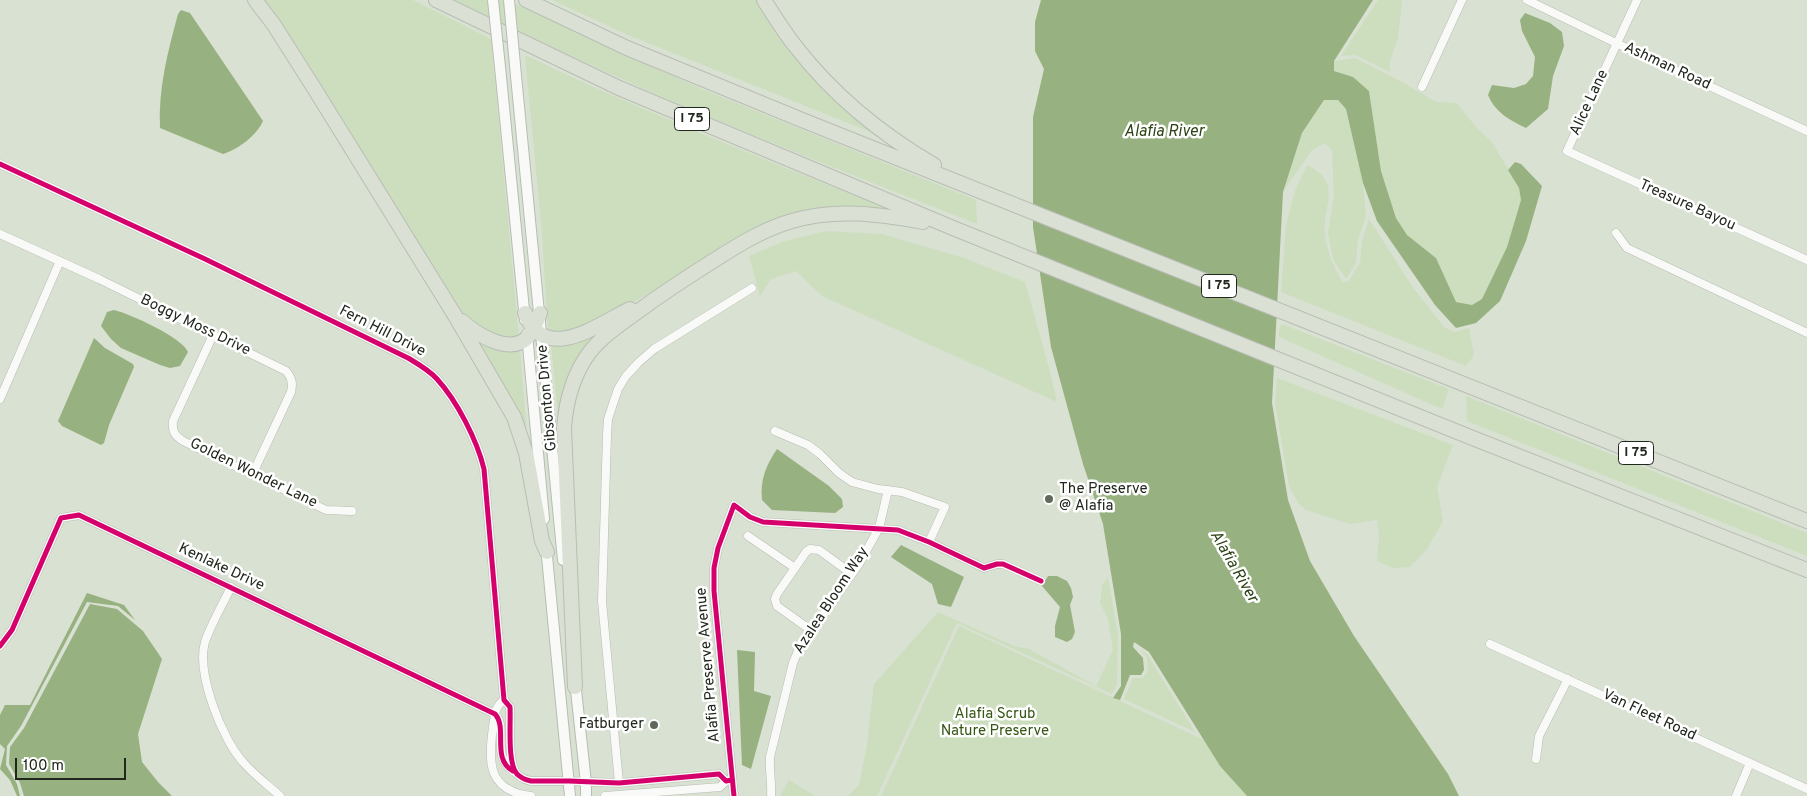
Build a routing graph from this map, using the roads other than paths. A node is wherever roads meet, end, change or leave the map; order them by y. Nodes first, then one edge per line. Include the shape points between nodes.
1 (255, 0) edge
2 (436, 0) edge
3 (493, 0) edge
4 (509, 0) edge
5 (526, 0) edge
6 (764, 0) edge
7 (1462, 0) edge
8 (1528, 0) edge
9 (1637, 0) edge
10 (1618, 44) junction
11 (1422, 87) dead end
12 (1807, 131) edge
13 (1567, 151) joint
14 (0, 164) edge
15 (969, 186) junction
16 (954, 228) junction
17 (1616, 233) dead end
18 (0, 234) edge
19 (1807, 260) edge
20 (60, 262) junction
21 (670, 288) junction
22 (752, 288) dead end
23 (525, 313) joint
24 (540, 313) joint
25 (454, 314) junction
26 (1807, 333) edge
27 (534, 334) junction
28 (213, 335) junction
29 (0, 399) edge
30 (775, 431) dead end
31 (252, 473) junction
32 (888, 490) junction
33 (352, 511) dead end
34 (1807, 521) edge
35 (878, 528) junction
36 (748, 536) dead end
37 (930, 542) junction
38 (547, 552) junction
39 (795, 568) junction
40 (1807, 570) edge
41 (852, 574) junction
42 (1041, 581) dead end
43 (231, 587) junction
44 (812, 631) junction
45 (1490, 644) dead end
46 (0, 646) edge
47 (1568, 679) junction
48 (575, 687) junction
49 (504, 700) junction
50 (496, 714) junction
51 (1536, 758) dead end
52 (1750, 763) junction
53 (516, 773) junction
54 (729, 780) junction
55 (569, 781) junction
56 (586, 783) junction
57 (619, 783) junction
58 (1807, 789) edge
59 (770, 795) edge
60 (280, 796) edge
61 (531, 796) edge
62 (570, 796) edge
63 (586, 796) edge
64 (605, 796) edge
65 (734, 796) edge
66 (1736, 796) edge

1 - 25 highway via 314,88
2 - 16 highway, I 75 via 601,80
3 - 23 main road, bridge
4 - 24 main road, bridge
5 - 15 highway, I 75 via 627,48
6 - 15 highway via 796,47 849,104 902,146
7 - 11 street
8 - 10 street, Ashman Road
9 - 10 street, Alice Lane
10 - 12 street, Ashman Road
10 - 13 street, Alice Lane
13 - 19 street, Treasure Bayou
14 - 49 street, Fern Hill Drive via 396,352 436,378 472,433 484,469
15 - 34 highway, I 75
16 - 21 highway via 853,212 792,221 758,233
16 - 40 highway, I 75
17 - 26 street via 1627,248
18 - 20 street, Boggy Moss Drive
20 - 28 street, Boggy Moss Drive
20 - 29 street
21 - 27 highway via 580,334 563,339
21 - 48 highway via 610,332 594,348 576,376 568,402 565,455
22 - 57 street via 654,349 626,376 612,404 607,435 602,601
23 - 27 highway
24 - 27 highway
25 - 27 highway via 469,328 496,342 515,343
25 - 38 highway via 520,430
27 - 38 main road, Gibsonton Drive
27 - 48 main road, Gibsonton Drive
28 - 31 street, Boggy Moss Drive via 286,371 291,377 292,392
28 - 31 street, Golden Wonder Lane via 172,429 182,441
30 - 32 street via 808,445 852,482
31 - 33 street, Golden Wonder Lane via 326,510
32 - 35 street, Azalea Bloom Way
32 - 37 street via 945,507
35 - 37 street via 898,530
35 - 41 street, Azalea Bloom Way
35 - 54 street, Alafia Preserve Avenue via 763,522 734,505 714,568
36 - 39 street
37 - 42 street via 984,568 1003,564
38 - 55 main road, Gibsonton Drive
39 - 41 street via 806,552 815,549
39 - 44 street via 775,602 782,611
41 - 44 street, Azalea Bloom Way
43 - 46 street, Kenlake Drive via 79,515 61,518 12,630
43 - 50 street, Kenlake Drive
43 - 60 street via 206,642 202,663 208,691 228,741 243,762
44 - 59 street, Azalea Bloom Way via 798,651 789,676 770,756
45 - 47 street, Van Fleet Road
47 - 51 street via 1539,736
47 - 52 street, Van Fleet Road
48 - 56 main road, Gibsonton Drive
49 - 50 street via 498,705
49 - 53 street, Fern Hill Drive via 510,707 512,763
50 - 53 street via 500,721 503,758 509,769
50 - 61 street via 490,760 496,777 516,794
52 - 58 street, Van Fleet Road
52 - 66 street
53 - 55 street via 531,781
54 - 57 street via 720,774
54 - 64 street via 720,787
54 - 65 street, Alafia Preserve Avenue
55 - 56 street
55 - 62 main road, Gibsonton Drive
56 - 57 street
56 - 63 main road, Gibsonton Drive

